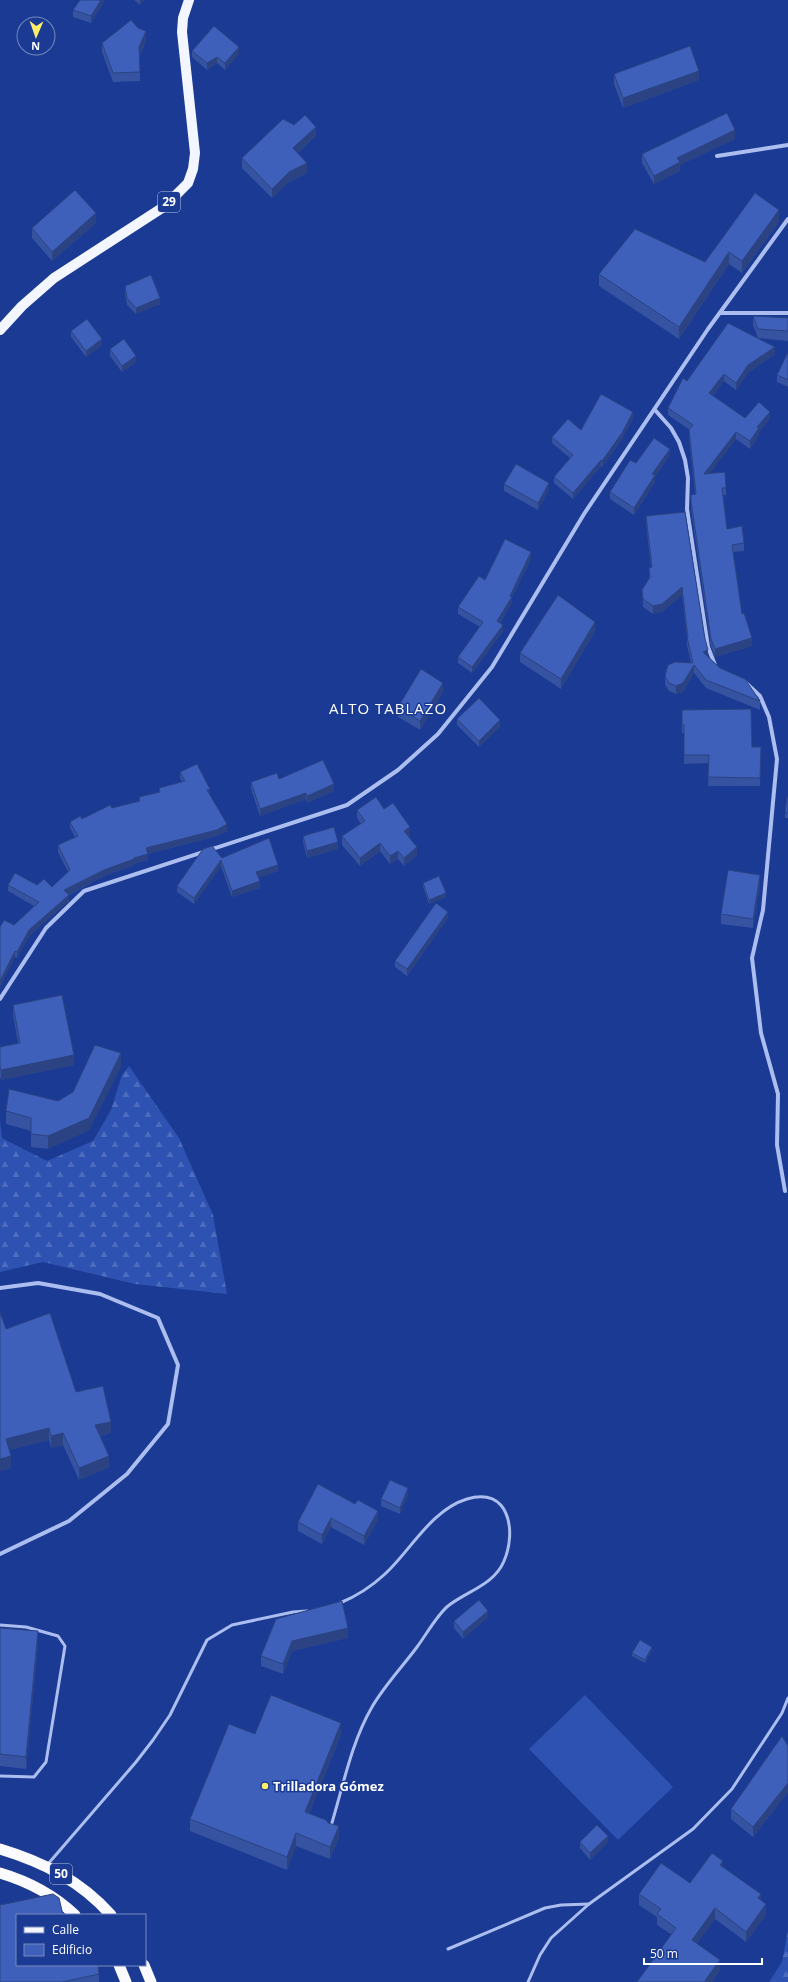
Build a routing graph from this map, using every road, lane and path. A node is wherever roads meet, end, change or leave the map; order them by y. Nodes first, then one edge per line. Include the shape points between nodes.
1 (189, 0) edge
2 (788, 145) edge
3 (717, 156) dead end
4 (788, 219) edge
5 (720, 313) junction
6 (788, 313) edge
7 (0, 330) edge
8 (655, 410) junction
9 (720, 669) edge
10 (739, 680) edge
11 (1, 997) edge
12 (786, 1191) dead end
13 (0, 1288) edge
14 (0, 1554) edge
15 (335, 1606) edge
16 (308, 1611) edge
17 (0, 1626) edge
18 (788, 1698) edge
19 (0, 1776) edge
20 (329, 1833) edge
21 (0, 1849) edge
22 (47, 1866) junction
23 (0, 1873) edge
24 (589, 1904) junction
25 (74, 1914) edge
26 (110, 1914) edge
27 (448, 1949) dead end
28 (119, 1966) edge
29 (144, 1966) edge
30 (126, 1982) edge
31 (151, 1982) edge
32 (528, 1982) edge

1 - 7 main road, 29 via 183,18 182,32 195,153 188,183 162,208 54,278 22,306
2 - 3 street
4 - 5 street
5 - 6 street
5 - 8 street
8 - 9 street via 671,428 685,460 688,478 687,508 708,647 714,664
8 - 11 street via 584,514 492,667 438,734 404,765 347,805 84,891 46,928
10 - 12 street via 747,682 760,696 769,717 777,759 763,910 752,958 761,1033 778,1094 777,1145
13 - 14 street via 38,1283 100,1294 158,1318 178,1365 168,1424 127,1474 69,1521
15 - 20 lane via 364,1591 385,1574 439,1516 453,1505 478,1496 490,1497 500,1502 505,1511 509,1534 504,1562 496,1575 448,1606 372,1706 356,1743
16 - 22 lane via 232,1625 207,1640 170,1715 153,1740
17 - 19 lane via 26,1628 58,1636 65,1646 46,1762 34,1777
18 - 24 lane via 782,1713 732,1789 693,1828
21 - 22 highway, 50
22 - 26 highway, 50 via 87,1890
23 - 25 highway, 50 via 20,1879 40,1890
24 - 27 lane via 545,1908
24 - 32 lane via 551,1938
28 - 30 highway
29 - 31 highway

